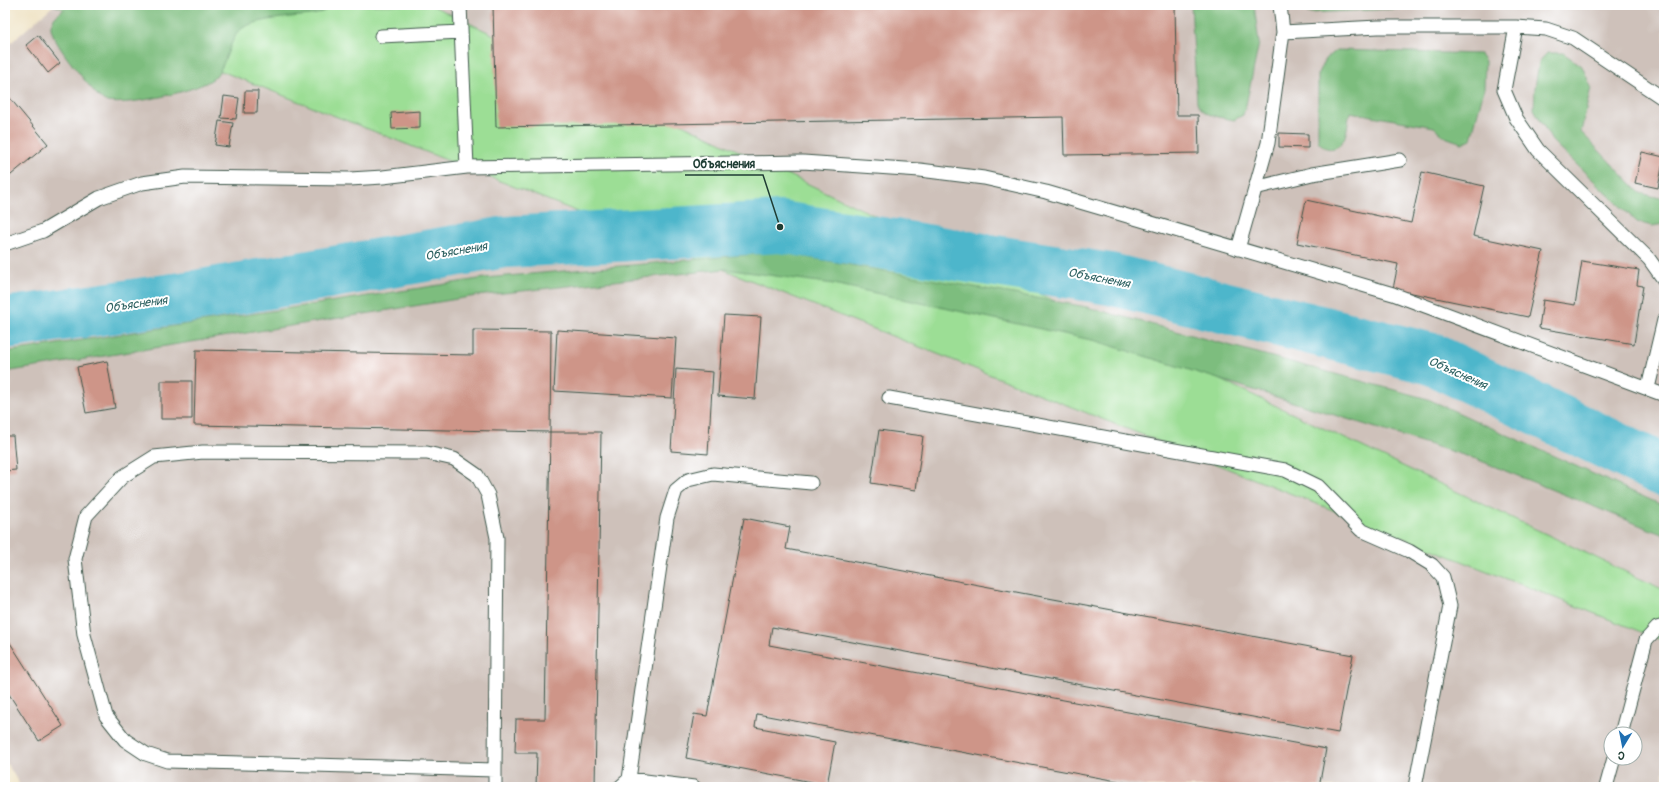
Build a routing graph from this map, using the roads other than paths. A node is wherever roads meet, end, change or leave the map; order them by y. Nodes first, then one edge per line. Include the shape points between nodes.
1 (460, 5) edge
2 (1280, 5) edge
3 (1516, 27) junction
4 (461, 32) junction
5 (1283, 32) junction
6 (381, 36) dead end
7 (1664, 99) edge
8 (1400, 160) dead end
9 (467, 167) junction
10 (1255, 188) junction
11 (5, 244) edge
12 (1238, 249) junction
13 (1664, 280) edge
14 (1664, 320) edge
15 (1648, 388) junction
16 (1664, 394) edge
17 (889, 398) dead end
18 (811, 483) dead end
19 (1664, 626) edge
20 (1623, 726) edge
21 (1612, 766) edge
22 (496, 770) junction
23 (625, 783) edge
24 (495, 787) edge
25 (694, 787) edge
26 (1415, 787) edge
27 (1606, 787) edge

1 - 4 lane
2 - 5 lane
3 - 5 lane via 1378,27
3 - 7 lane via 1546,30 1573,38
3 - 13 lane via 1504,90 1516,118 1538,150 1649,260
4 - 6 lane
4 - 9 lane
5 - 10 lane via 1268,143
8 - 10 lane via 1312,174
9 - 11 lane via 350,179 185,177 142,183 99,198 42,231
9 - 12 lane via 803,162 920,170 984,178 1046,192
10 - 12 lane
12 - 15 lane via 1393,294
14 - 15 lane
15 - 16 lane
17 - 26 lane via 1285,470 1318,486 1361,530 1409,551 1432,565 1443,577 1450,606
18 - 23 lane via 713,474 688,480 676,490 667,518
19 - 20 lane via 1658,628 1646,640
21 - 27 lane
22 - 22 lane via 497,538 488,495 477,475 454,459 419,453 203,452 154,457 122,477 86,516 75,559 84,635 106,716 125,740 146,754 167,761
22 - 24 lane
23 - 25 lane

